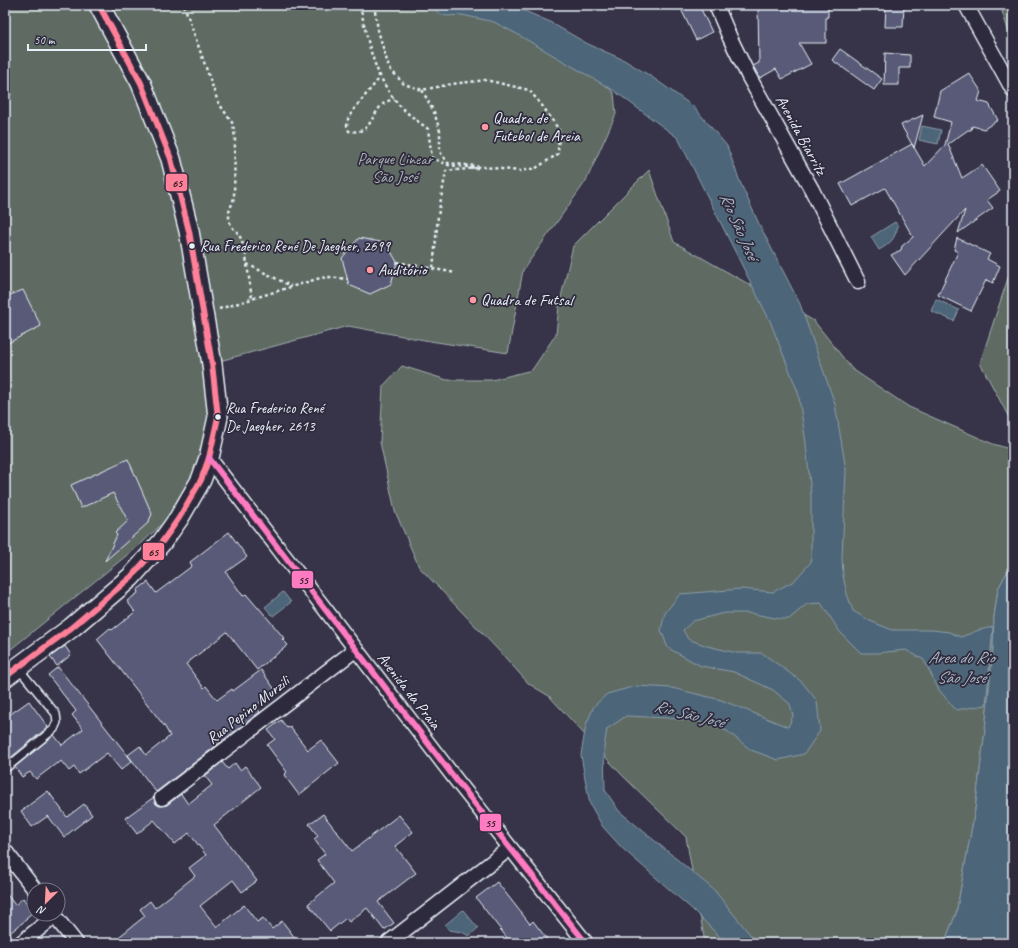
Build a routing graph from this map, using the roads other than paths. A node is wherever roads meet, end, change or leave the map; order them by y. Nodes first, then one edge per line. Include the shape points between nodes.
1 (99, 5) edge
2 (716, 5) edge
3 (966, 5) edge
4 (1013, 90) edge
5 (858, 282) dead end
6 (209, 458) junction
7 (355, 650) junction
8 (11, 673) edge
9 (5, 768) edge
10 (162, 798) dead end
11 (510, 848) junction
12 (5, 851) edge
13 (29, 882) edge
14 (46, 922) edge
15 (60, 922) edge
16 (21, 943) edge
17 (76, 943) edge
18 (388, 943) edge
19 (586, 943) edge

1 - 6 main road via 141,83 171,159 189,231 218,412
2 - 5 street, Avenida Biarritz via 749,77 812,190
3 - 4 street
6 - 7 street, Avenida da Praia
6 - 8 main road via 201,480 178,518 162,542 131,577 71,628
7 - 10 street, Rua Pepino Murzili
7 - 11 street, Avenida da Praia
8 - 9 lane via 56,714 57,722 54,729
11 - 18 street
11 - 19 street, Avenida da Praia
12 - 13 street
14 - 16 street
15 - 17 street

